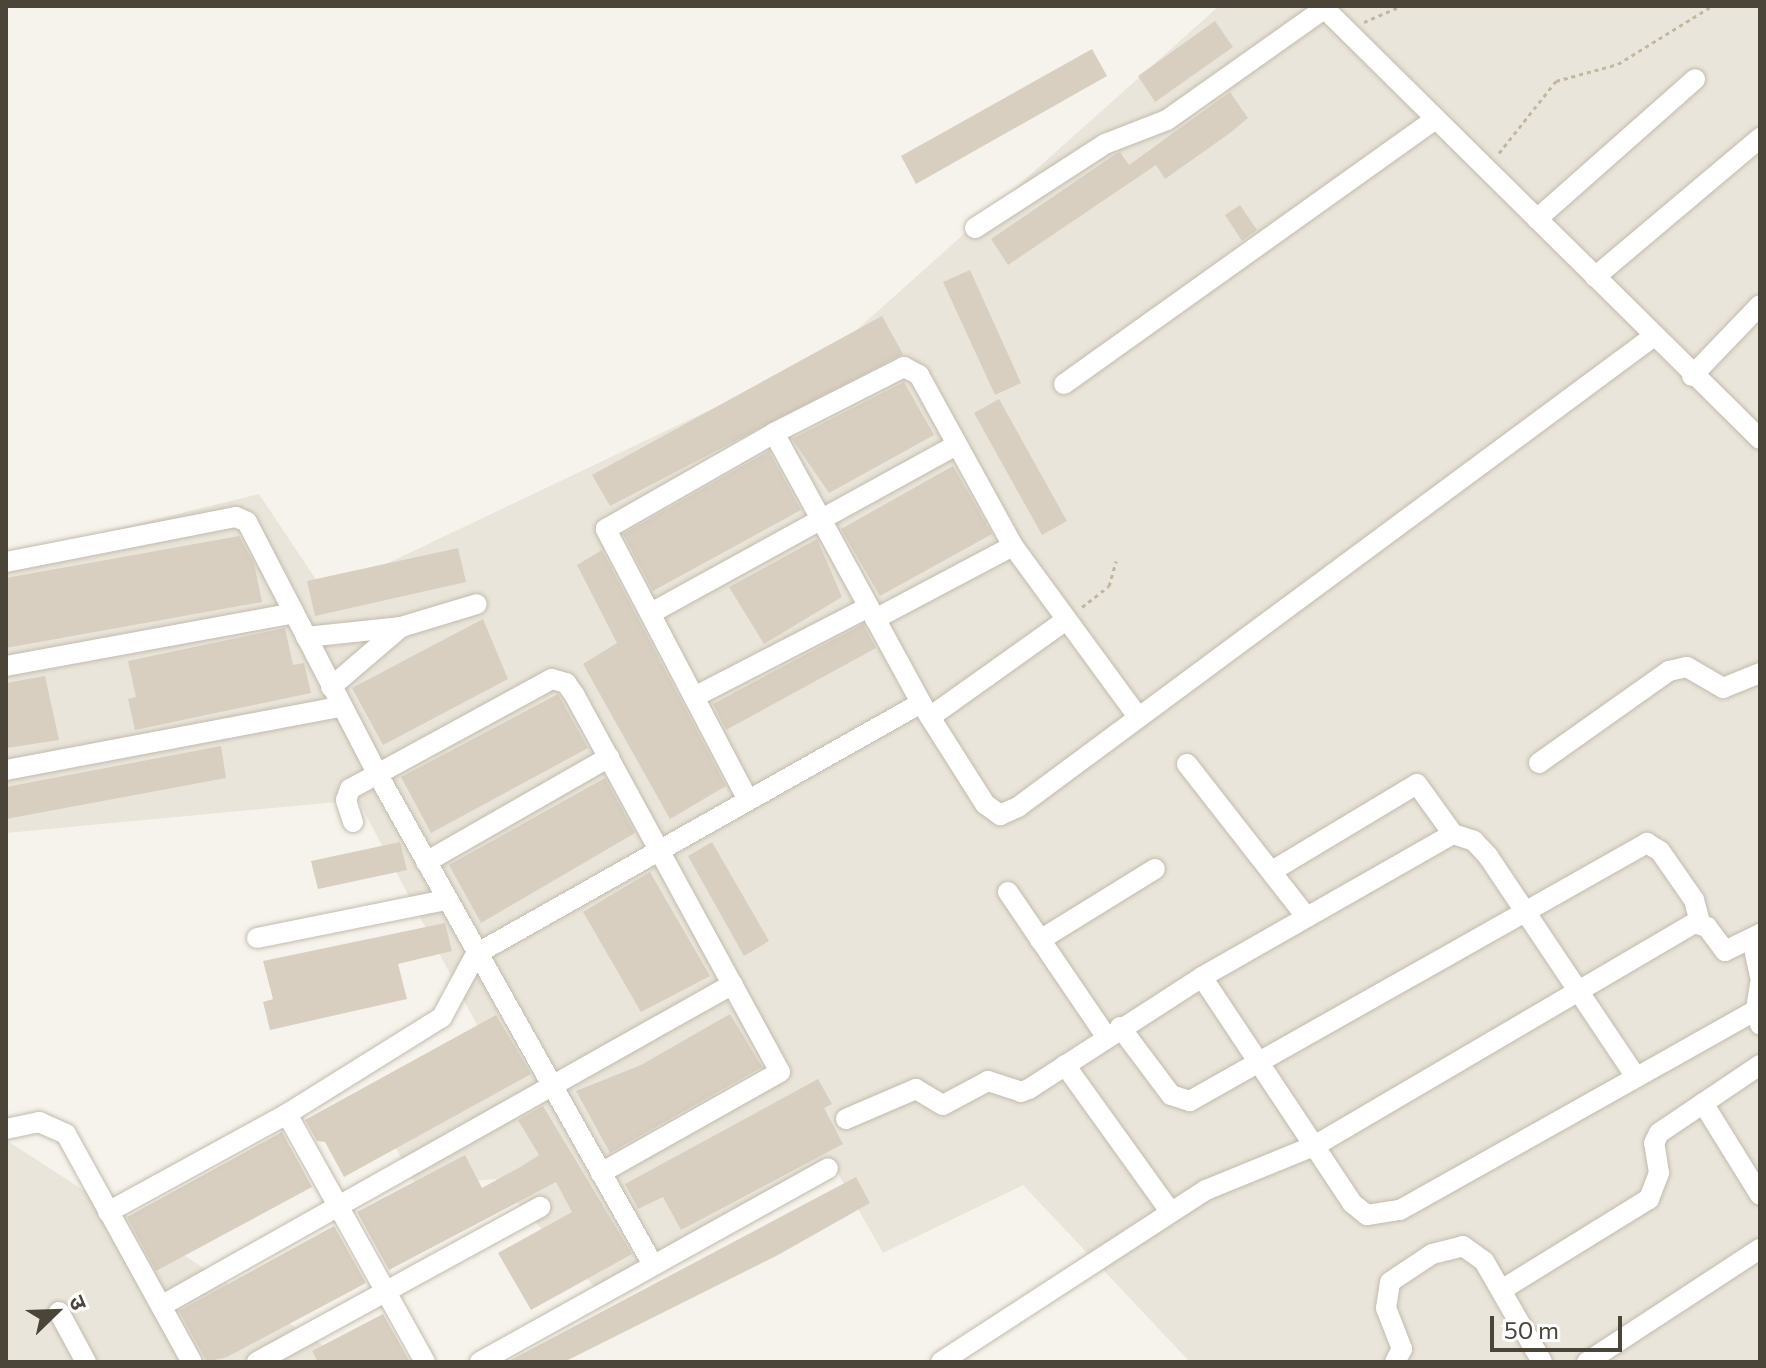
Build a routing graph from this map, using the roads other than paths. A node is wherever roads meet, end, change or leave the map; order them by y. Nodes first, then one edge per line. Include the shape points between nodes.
1 (1324, 7) edge
2 (1695, 79) dead end
3 (1435, 119) junction
4 (1760, 138) edge
5 (1537, 219) junction
6 (975, 228) dead end
7 (1595, 277) junction
8 (1760, 305) edge
9 (1654, 336) junction
10 (1692, 376) junction
11 (1064, 384) dead end
12 (774, 433) junction
13 (1760, 439) edge
14 (956, 445) junction
15 (822, 521) junction
16 (1013, 546) junction
17 (6, 562) edge
18 (477, 604) dead end
19 (294, 613) junction
20 (651, 613) junction
21 (871, 613) junction
22 (1066, 620) junction
23 (401, 627) junction
24 (306, 637) junction
25 (6, 666) edge
26 (1760, 673) edge
27 (331, 687) junction
28 (694, 697) junction
29 (341, 707) junction
30 (926, 710) junction
31 (1138, 717) junction
32 (609, 757) junction
33 (1539, 763) dead end
34 (1187, 764) dead end
35 (6, 770) edge
36 (378, 775) junction
37 (748, 800) junction
38 (353, 822) dead end
39 (1453, 834) junction
40 (658, 850) junction
41 (426, 862) junction
42 (1155, 869) dead end
43 (1272, 871) junction
44 (1008, 892) dead end
45 (446, 900) junction
46 (1521, 910) junction
47 (1305, 915) junction
48 (1700, 923) junction
49 (1756, 936) edge
50 (257, 938) dead end
51 (1040, 940) junction
52 (476, 954) junction
53 (1202, 977) junction
54 (1760, 977) edge
55 (733, 984) junction
56 (1760, 984) edge
57 (1577, 994) junction
58 (1758, 1017) edge
59 (1113, 1031) junction
60 (1261, 1060) junction
61 (1065, 1065) junction
62 (1760, 1065) edge
63 (1635, 1076) junction
64 (551, 1087) junction
65 (1703, 1103) junction
66 (287, 1114) junction
67 (846, 1119) dead end
68 (6, 1129) edge
69 (1316, 1145) junction
70 (828, 1168) dead end
71 (601, 1173) junction
72 (1760, 1195) edge
73 (337, 1205) junction
74 (540, 1207) dead end
75 (1170, 1211) junction
76 (108, 1212) junction
77 (1760, 1249) edge
78 (652, 1263) junction
79 (1503, 1289) junction
80 (386, 1292) junction
81 (161, 1306) junction
82 (59, 1312) dead end
83 (86, 1362) edge
84 (192, 1362) edge
85 (257, 1362) edge
86 (425, 1362) edge
87 (480, 1362) edge
88 (941, 1362) edge
89 (1395, 1362) edge
90 (1542, 1362) edge
91 (1587, 1362) edge

1 - 3 street
1 - 6 street via 1167,120 1105,144
2 - 5 street
3 - 5 street
3 - 11 street
4 - 7 street
5 - 7 street
7 - 9 street
8 - 10 street
9 - 10 street
9 - 31 street
10 - 13 street
12 - 14 street via 904,367 919,375
12 - 15 street
12 - 20 street via 606,529
14 - 15 street
14 - 16 street
15 - 20 street
15 - 21 street
16 - 21 street
16 - 22 street
17 - 19 street via 236,517 252,530
18 - 23 street
19 - 24 street
19 - 25 street
20 - 28 street
21 - 28 street
21 - 30 street
22 - 30 street
22 - 31 street
23 - 24 street
23 - 27 street
24 - 27 street
26 - 33 street via 1723,688 1687,667 1669,671
27 - 29 street
28 - 37 street
29 - 35 street
29 - 36 street
30 - 31 street via 985,804 1000,815
30 - 37 street
32 - 36 street via 571,690 552,679
32 - 40 street
32 - 41 street
34 - 43 street
36 - 38 street via 346,793
36 - 41 street
37 - 40 street
39 - 43 street via 1417,784
39 - 46 street via 1474,841 1488,856
39 - 47 street
40 - 52 street
40 - 55 street
41 - 45 street
42 - 51 street
43 - 47 street
44 - 51 street
45 - 50 street
45 - 52 street
46 - 48 street via 1647,843 1660,851 1694,900
46 - 57 street
46 - 60 street
47 - 53 street
48 - 49 street via 1725,951
48 - 57 street
49 - 54 street
51 - 59 street
52 - 64 street
52 - 66 street via 442,1017
53 - 59 street
53 - 60 street
55 - 64 street
55 - 71 street via 780,1072
56 - 58 street
57 - 63 street
57 - 69 street
58 - 63 street
59 - 60 street via 1180,1101 1201,1097
59 - 61 street
60 - 69 street
61 - 67 street via 1021,1092 988,1081 943,1105 916,1089
61 - 75 street
62 - 65 street
63 - 69 street via 1383,1216 1367,1215 1352,1203
64 - 71 street
64 - 73 street
65 - 72 street
65 - 79 street via 1659,1133 1654,1143 1659,1173 1649,1199
66 - 73 street
66 - 76 street
68 - 76 street via 39,1122 66,1134
69 - 75 street via 1225,1179
70 - 78 street
71 - 78 street
73 - 80 street
73 - 81 street
74 - 80 street
75 - 88 street
76 - 81 street
77 - 91 street
78 - 87 street
79 - 89 street via 1484,1261 1463,1246 1402,1270 1385,1295 1401,1340
79 - 90 street
80 - 85 street
80 - 86 street
81 - 84 street
82 - 83 street

